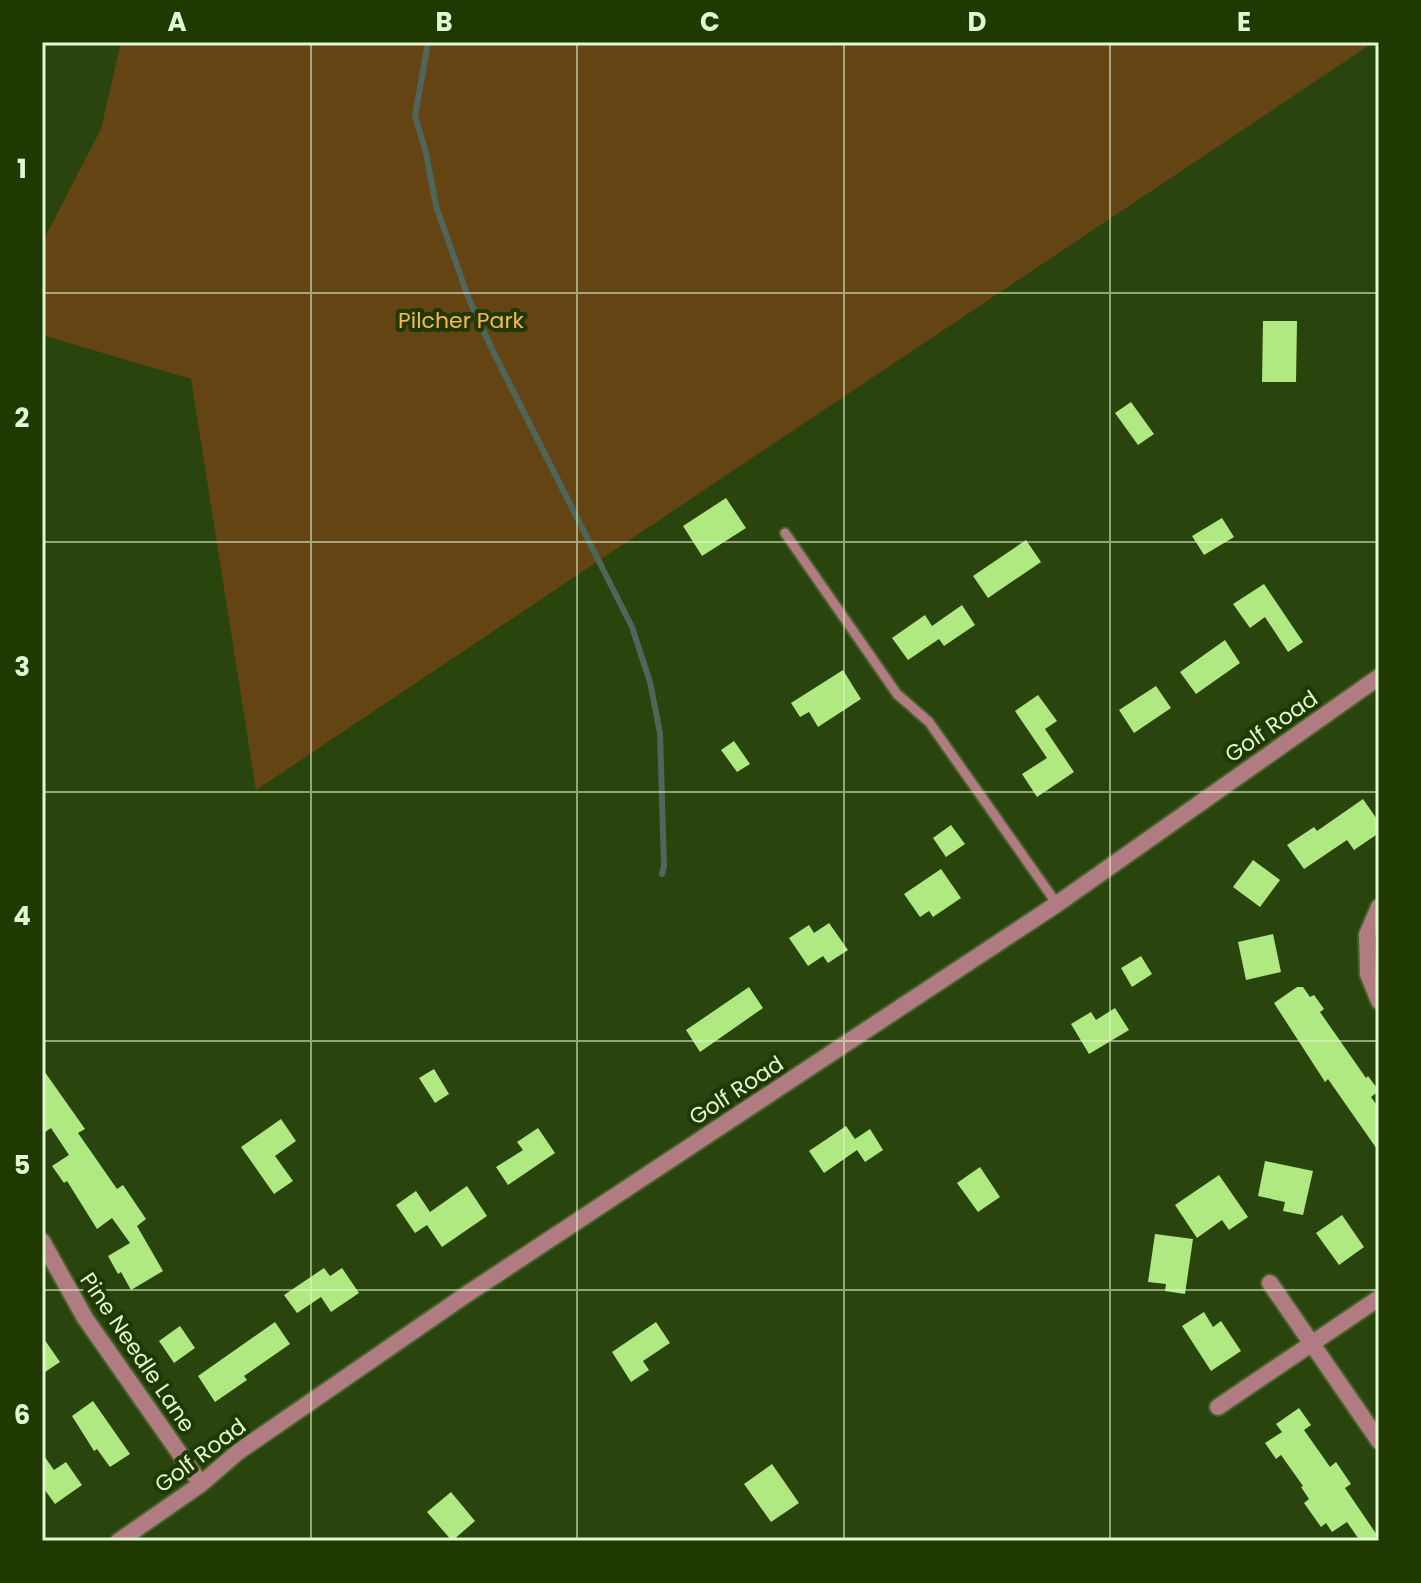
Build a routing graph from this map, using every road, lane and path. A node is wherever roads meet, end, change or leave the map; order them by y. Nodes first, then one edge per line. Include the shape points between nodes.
1 (785, 533) dead end
2 (1379, 677) edge
3 (1057, 904) junction
4 (1379, 907) edge
5 (1379, 1001) edge
6 (42, 1241) edge
7 (1270, 1283) dead end
8 (1379, 1298) edge
9 (1312, 1343) junction
10 (1218, 1407) dead end
11 (1379, 1441) edge
12 (201, 1484) junction
13 (119, 1541) edge

1 - 3 lane via 897,694 929,722
2 - 3 street, Golf Road
3 - 12 street, Golf Road via 467,1294 238,1452
4 - 5 street via 1367,935 1368,974
6 - 12 street, Pine Needle Lane via 85,1318
7 - 9 street
8 - 9 street
9 - 10 street
9 - 11 street
12 - 13 street, Golf Road

